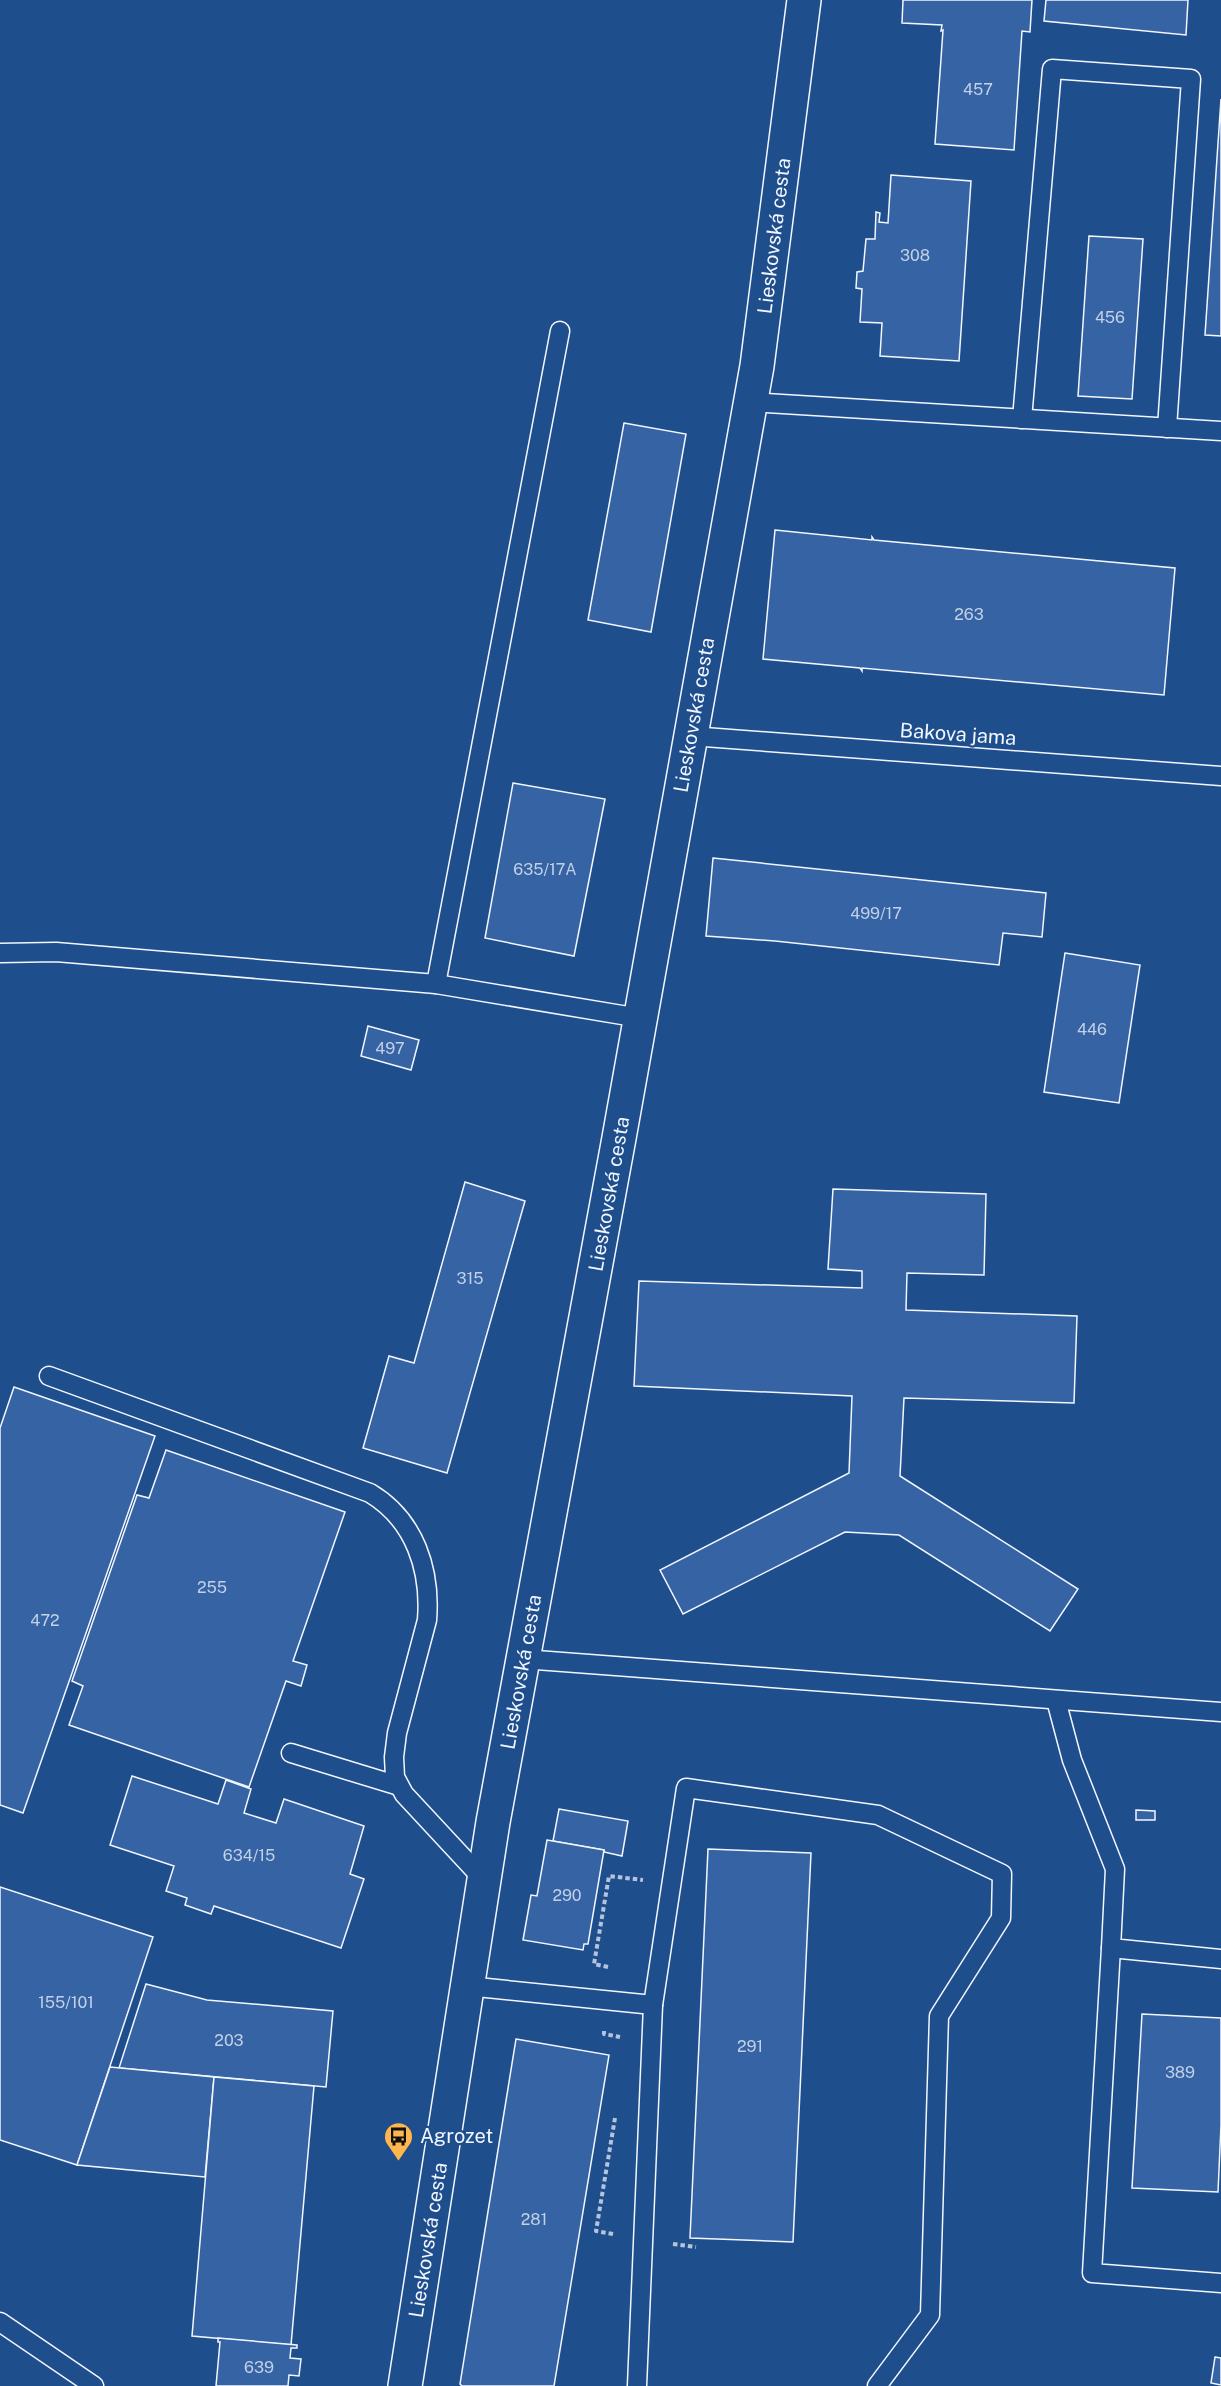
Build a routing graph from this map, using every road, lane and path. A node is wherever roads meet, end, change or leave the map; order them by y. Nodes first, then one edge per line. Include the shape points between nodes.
1 (804, 0) edge
2 (560, 331) dead end
3 (750, 402) junction
4 (1022, 419) junction
5 (1167, 428) junction
6 (1221, 432) edge
7 (691, 736) junction
8 (1221, 776) edge
9 (0, 952) edge
10 (436, 984) junction
11 (640, 1018) junction
12 (50, 1376) dead end
13 (523, 1659) junction
14 (1056, 1700) junction
15 (1221, 1712) edge
16 (291, 1753) dead end
17 (399, 1786) junction
18 (483, 1879) junction
19 (671, 1883) junction
20 (1111, 1948) junction
21 (1221, 1959) edge
22 (467, 1986) junction
23 (609, 2000) junction
24 (653, 2005) junction
25 (627, 2038) dead end
26 (615, 2115) dead end
27 (643, 2239) junction
28 (696, 2247) dead end
29 (1221, 2283) edge
30 (0, 2322) edge
31 (94, 2386) edge
32 (405, 2386) edge
33 (637, 2386) edge
34 (877, 2386) edge

1 - 3 street, Lieskovská cesta
2 - 10 lane
3 - 4 lane
3 - 7 street, Lieskovská cesta
4 - 5 lane
4 - 5 lane via 1052,69 1191,79
5 - 6 lane
7 - 8 lane, Bakova jama
7 - 11 street, Lieskovská cesta
9 - 10 lane via 56,952
10 - 11 lane
11 - 13 street, Lieskovská cesta
12 - 17 lane via 370,1493 394,1511 411,1535 426,1571 429,1590 427,1620 397,1733 394,1757
13 - 14 lane
13 - 18 street, Lieskovská cesta
14 - 15 lane
14 - 20 lane via 1071,1760 1115,1869
16 - 17 lane
17 - 18 lane
18 - 22 street, Lieskovská cesta
19 - 23 path via 609,1876 594,1964 616,1968
19 - 24 lane
19 - 34 lane via 686,1788 878,1815 1002,1874 1001,1918 939,2016 930,2315
20 - 21 lane
20 - 29 lane via 1092,2272
22 - 23 lane
22 - 32 street, Lieskovská cesta
23 - 24 lane
23 - 25 path via 604,2034
24 - 27 lane
26 - 27 path via 596,2231
27 - 28 path
27 - 33 lane
30 - 31 lane

